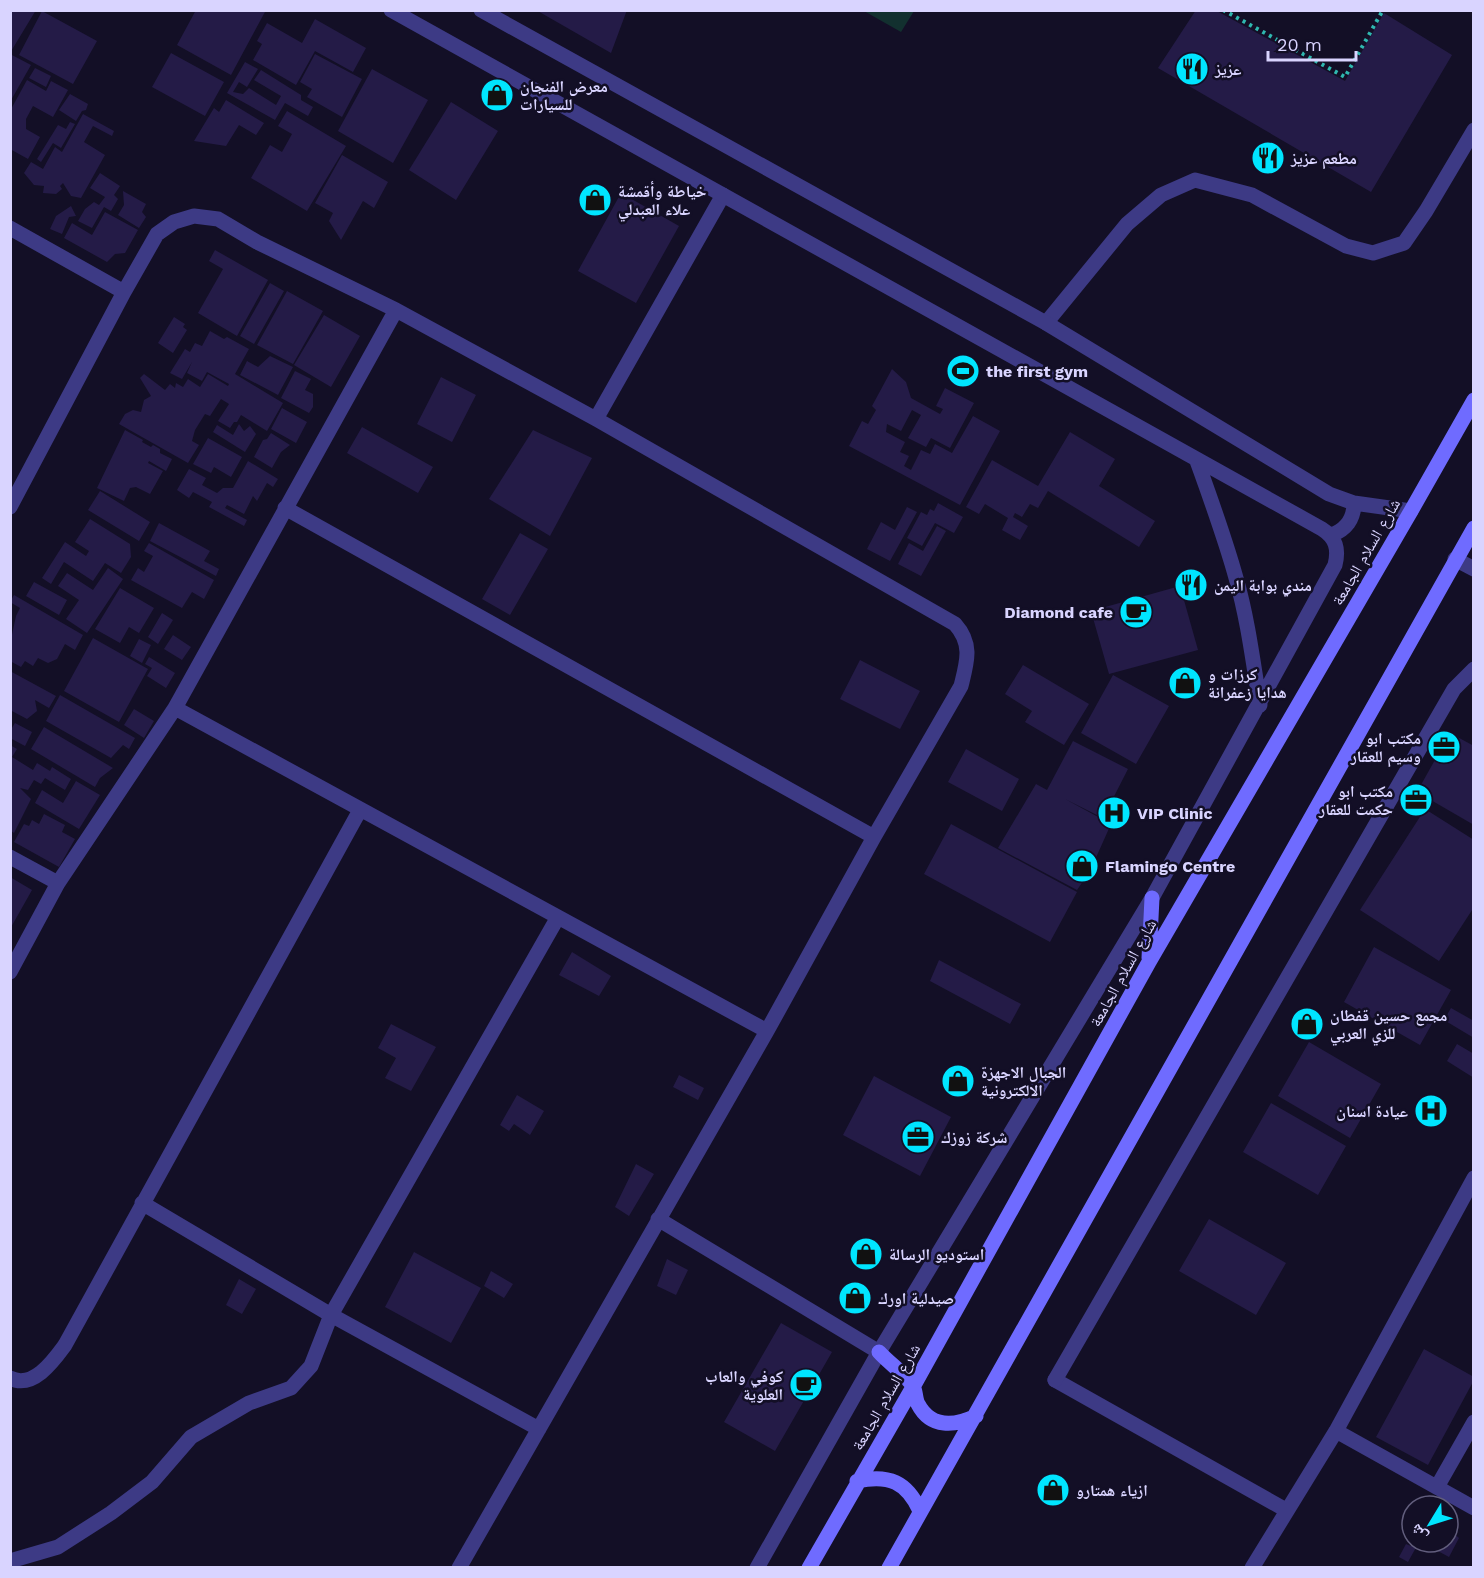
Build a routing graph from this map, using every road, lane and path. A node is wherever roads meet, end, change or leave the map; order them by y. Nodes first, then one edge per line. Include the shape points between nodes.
1 (391, 10) edge
2 (482, 10) edge
3 (1223, 10) edge
4 (1383, 10) edge
5 (1473, 130) edge
6 (723, 195) junction
7 (10, 228) edge
8 (124, 292) junction
9 (396, 310) junction
10 (1046, 323) junction
11 (1473, 400) edge
12 (596, 419) junction
13 (1197, 461) junction
14 (15, 488) edge
15 (1354, 503) junction
16 (10, 507) edge
17 (285, 508) junction
18 (1412, 511) junction
19 (1473, 528) edge
20 (1331, 535) junction
21 (1455, 559) junction
22 (1473, 569) edge
23 (1473, 669) edge
24 (1260, 705) junction
25 (175, 708) junction
26 (360, 810) junction
27 (874, 837) junction
28 (10, 857) edge
29 (57, 883) junction
30 (1152, 898) junction
31 (558, 917) junction
32 (1149, 962) junction
33 (10, 972) edge
34 (766, 1031) junction
35 (1473, 1178) edge
36 (142, 1203) junction
37 (658, 1219) junction
38 (331, 1315) junction
39 (879, 1352) junction
40 (10, 1378) edge
41 (914, 1387) junction
42 (976, 1416) junction
43 (1473, 1422) edge
44 (539, 1429) junction
45 (1336, 1431) junction
46 (857, 1481) junction
47 (1437, 1487) junction
48 (1473, 1508) edge
49 (1286, 1510) junction
50 (920, 1511) junction
51 (10, 1561) edge
52 (459, 1568) edge
53 (757, 1568) edge
54 (809, 1568) edge
55 (889, 1568) edge
56 (1252, 1568) edge

1 - 6 street
2 - 10 street
3 - 4 path via 1345,76
5 - 10 street via 1404,243 1373,253 1346,246 1252,195 1195,180 1161,195 1127,224
6 - 12 street
6 - 13 street
7 - 8 street
8 - 9 street via 157,234 174,222 194,216 218,219
8 - 14 street
9 - 12 street
9 - 17 street
10 - 15 street via 1317,488
11 - 18 main road, شارع السلام الجامعة
12 - 27 street via 955,624 964,634 968,658 961,686
13 - 20 street
13 - 24 street via 1237,581
14 - 16 street
15 - 18 street
15 - 20 street via 1351,520
17 - 25 street
17 - 27 street
18 - 32 main road, شارع السلام الجامعة
19 - 21 main road
20 - 24 street via 1338,554 1335,565
21 - 22 street
21 - 42 main road
23 - 49 street via 1455,689 1055,1380
24 - 30 street
25 - 26 street
25 - 29 street
26 - 31 street
26 - 36 street
27 - 34 street
28 - 29 street
29 - 33 street
30 - 32 main road
30 - 39 street
31 - 34 street
31 - 38 street
32 - 41 main road, شارع السلام الجامعة
34 - 37 street
35 - 45 street
36 - 38 street
36 - 40 street via 65,1345 49,1367 32,1378
37 - 39 street
37 - 44 street
38 - 44 street
38 - 51 street via 311,1366 291,1388 249,1403 191,1437 152,1482 111,1514 58,1547
39 - 41 main road
39 - 53 street
41 - 42 main road via 917,1404 928,1417 944,1424 961,1423
41 - 46 main road, شارع السلام الجامعة
42 - 50 main road
43 - 47 street
44 - 52 street
45 - 47 street
45 - 49 street
46 - 50 main road via 888,1479 903,1486
46 - 54 main road, شارع السلام الجامعة
47 - 48 street
49 - 56 street
50 - 55 main road

